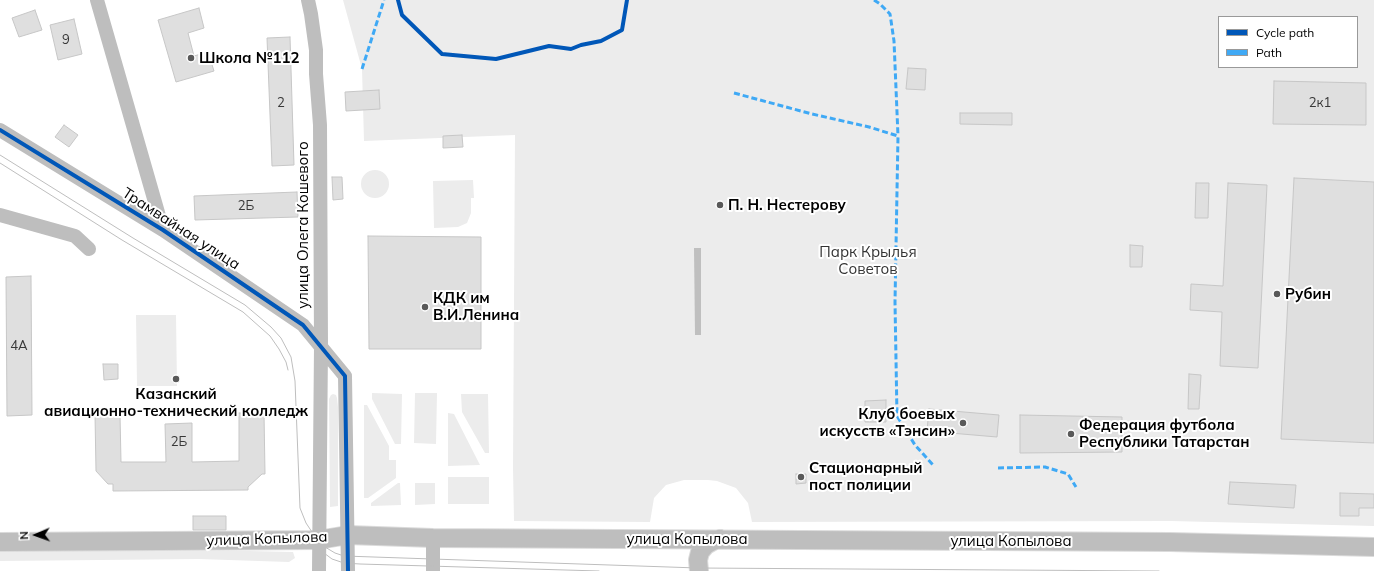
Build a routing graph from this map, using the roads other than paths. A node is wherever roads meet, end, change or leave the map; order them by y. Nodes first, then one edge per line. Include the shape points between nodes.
1 (97, 0) edge
2 (308, 0) edge
3 (0, 130) edge
4 (0, 215) edge
5 (163, 230) junction
6 (89, 249) dead end
7 (321, 346) junction
8 (348, 535) junction
9 (432, 538) junction
10 (720, 539) junction
11 (320, 540) junction
12 (0, 542) edge
13 (1374, 547) edge
14 (320, 571) edge
15 (348, 571) edge
16 (432, 571) edge
17 (699, 571) edge

1 - 5 street
2 - 7 street, улица Олега Кошевого via 316,50 320,125
3 - 5 street, Трамвайная улица
4 - 6 street via 76,236
5 - 7 street, Трамвайная улица via 303,325
7 - 8 street, Трамвайная улица via 345,376
7 - 11 street, улица Олега Кошевого
8 - 9 main road, улица Копылова
8 - 11 main road, улица Копылова
8 - 15 street, Трамвайная улица
9 - 10 main road, улица Копылова
9 - 16 street
10 - 13 main road, улица Копылова via 1162,542
10 - 17 main road via 706,545 700,552
11 - 12 main road, улица Копылова
11 - 14 street, улица Олега Кошевого

